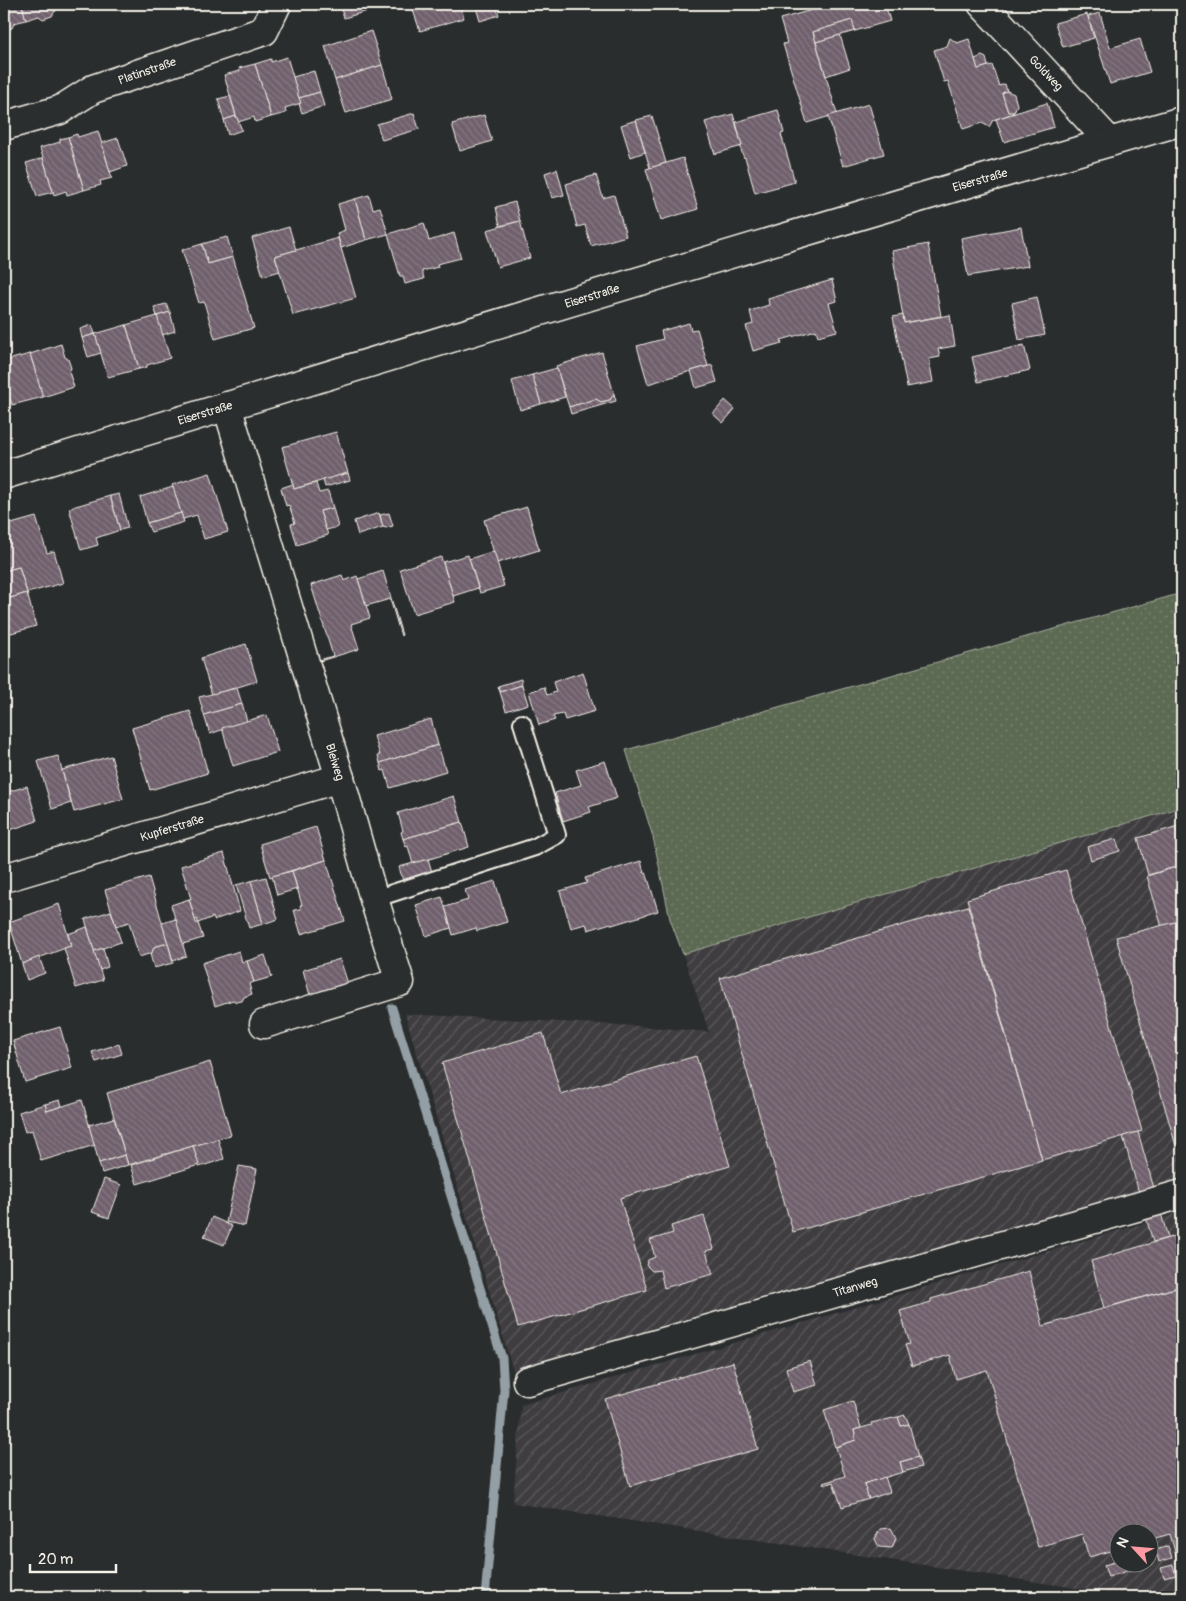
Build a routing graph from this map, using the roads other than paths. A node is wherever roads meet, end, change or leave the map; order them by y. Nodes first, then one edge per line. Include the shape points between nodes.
1 (277, 4) edge
2 (982, 4) edge
3 (1182, 121) edge
4 (4, 126) edge
5 (1110, 142) junction
6 (227, 406) junction
7 (4, 475) edge
8 (522, 723) dead end
9 (340, 778) junction
10 (4, 878) edge
11 (374, 899) junction
12 (264, 1024) dead end
13 (1182, 1194) edge
14 (527, 1381) dead end

1 - 4 street, Platinstraße via 264,31 93,89 60,110
2 - 5 street, Goldweg
3 - 5 street, Eiserstraße
5 - 6 street, Eiserstraße
6 - 7 street, Eiserstraße
6 - 9 street, Bleiweg
8 - 11 lane via 557,835 535,847
9 - 10 street, Kupferstraße
9 - 11 street, Bleiweg
11 - 12 street, Bleiweg via 400,982
13 - 14 street, Titanweg

